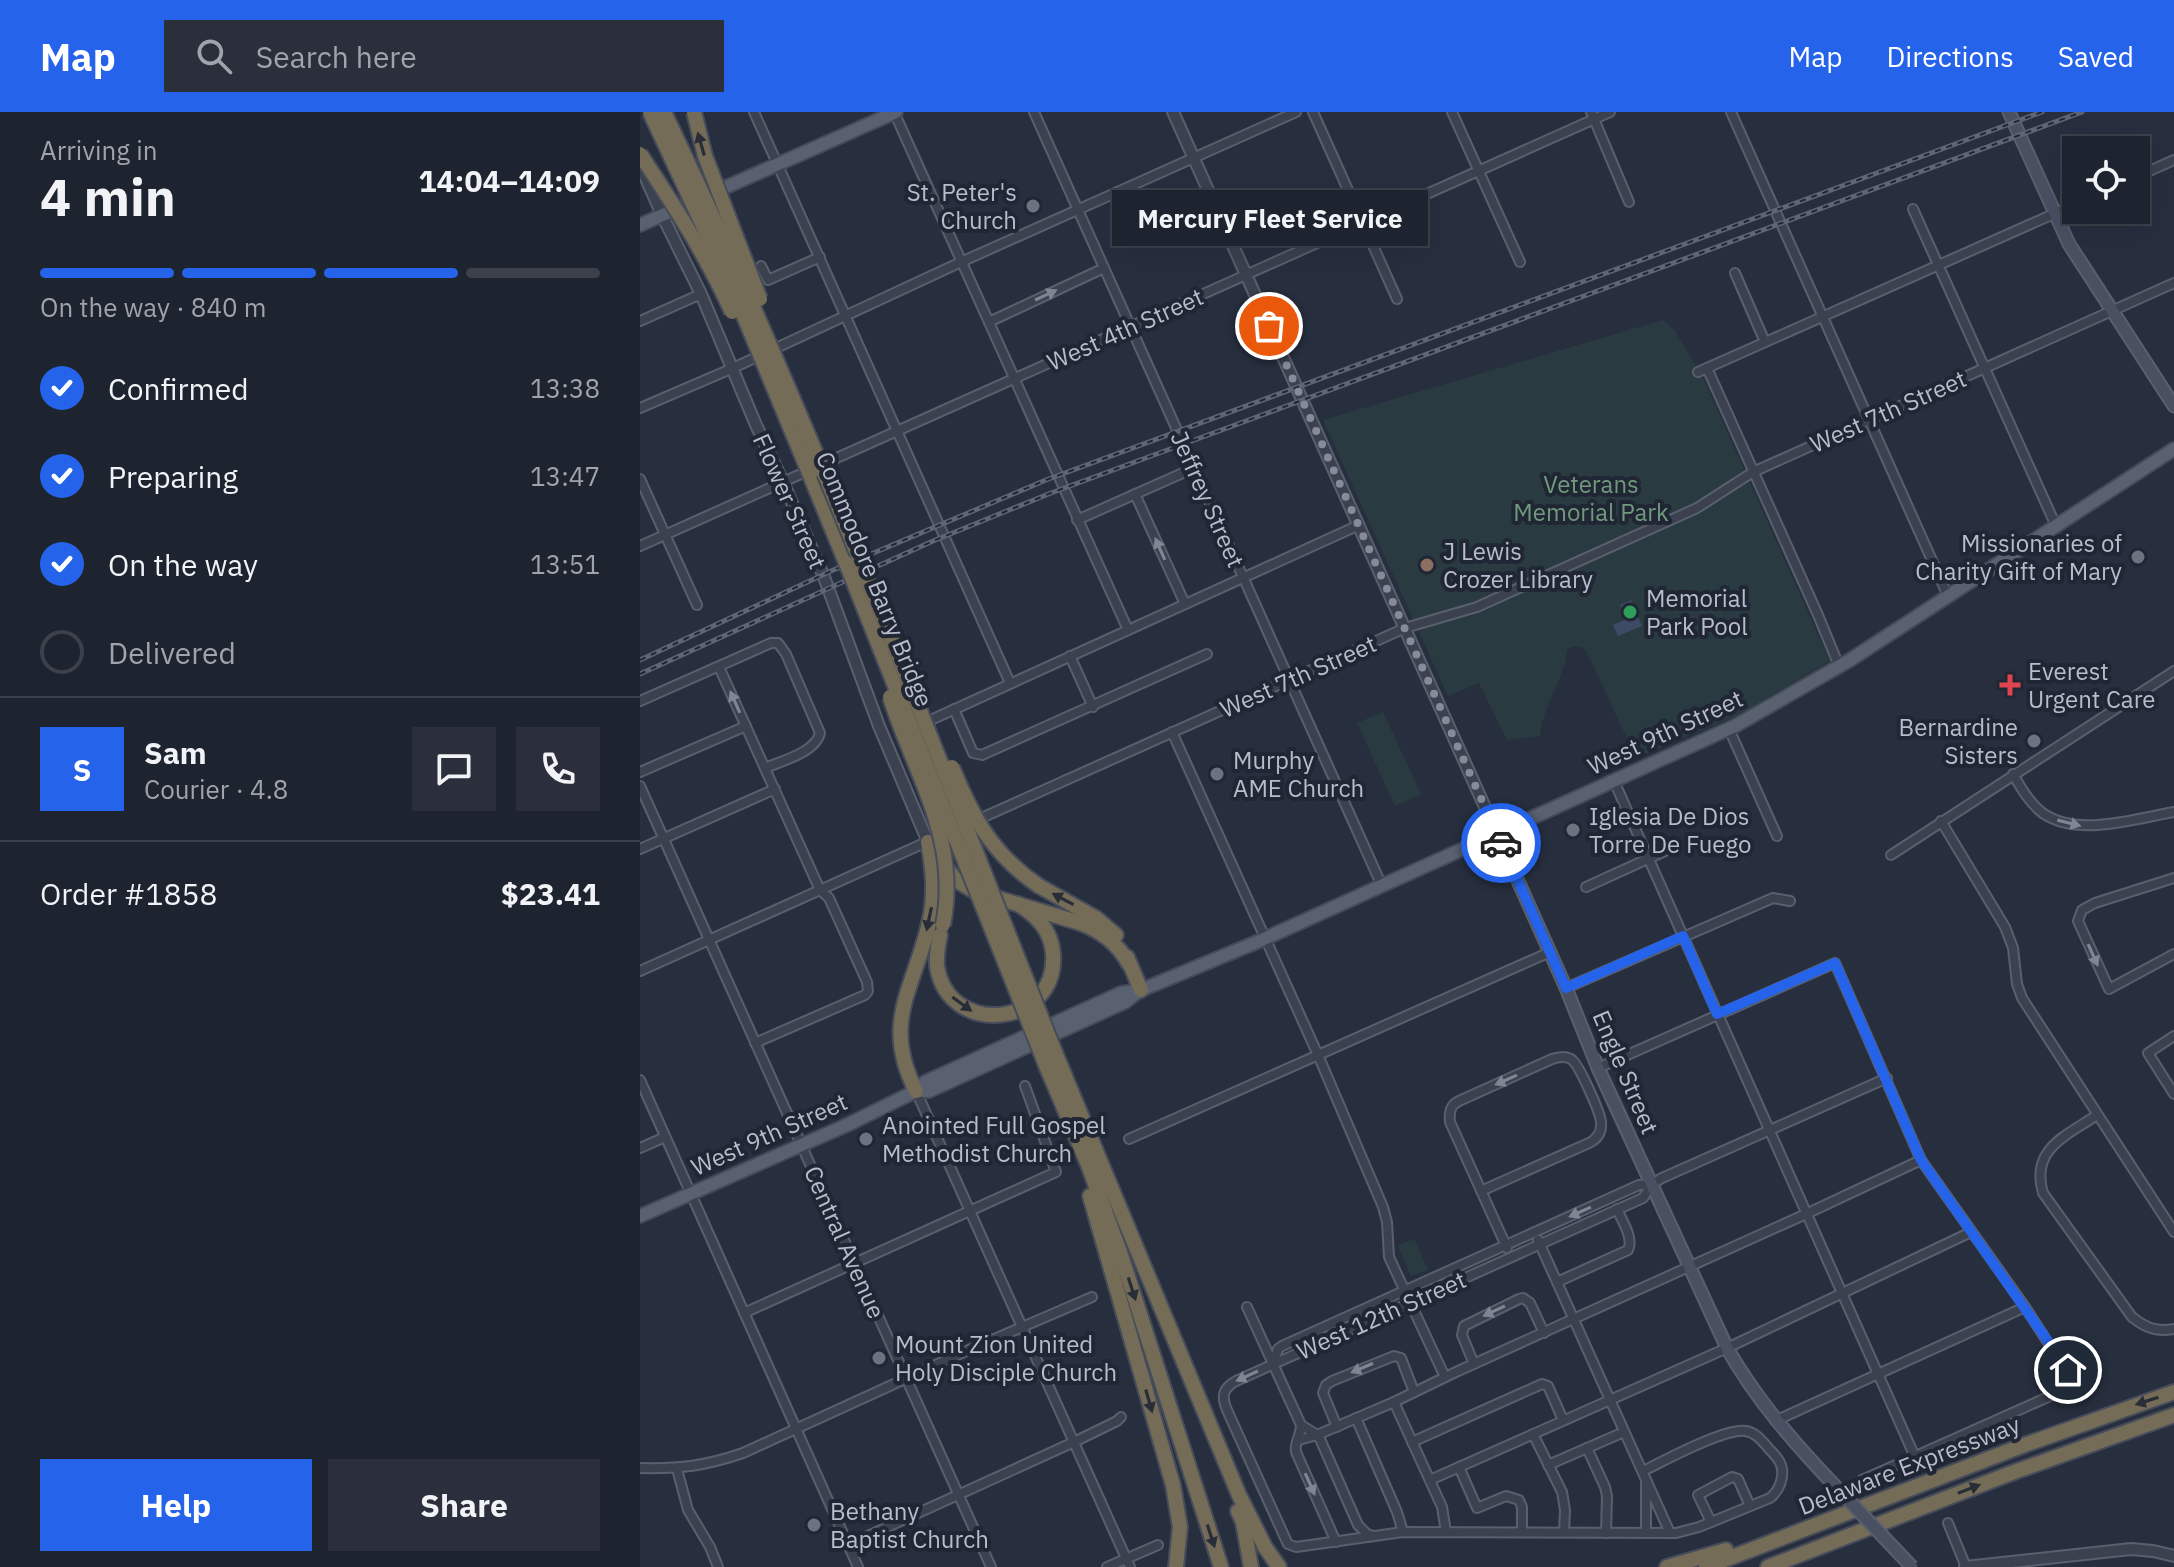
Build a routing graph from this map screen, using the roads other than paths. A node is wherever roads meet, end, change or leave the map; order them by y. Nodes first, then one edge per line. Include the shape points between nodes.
1 (650, 112) edge
2 (664, 112) edge
3 (694, 112) edge
4 (754, 112) edge
5 (895, 112) edge
6 (1034, 112) edge
7 (1173, 112) edge
8 (1296, 112) edge
9 (1313, 112) edge
10 (1452, 112) edge
11 (1610, 112) edge
12 (1731, 112) edge
13 (2009, 112) edge
14 (1593, 116) edge
15 (640, 154) edge
16 (1194, 158) junction
17 (2174, 160) edge
18 (640, 165) edge
19 (778, 165) junction
20 (1478, 171) junction
21 (2150, 171) edge
22 (1629, 202) dead end
23 (1913, 209) dead end
24 (1077, 210) junction
25 (2062, 210) edge
26 (2054, 213) junction
27 (663, 217) junction
28 (1361, 223) junction
29 (640, 225) edge
30 (820, 257) junction
31 (961, 262) junction
32 (1520, 262) dead end
33 (1940, 264) junction
34 (761, 266) dead end
35 (1104, 268) junction
36 (1735, 273) dead end
37 (1246, 275) junction
38 (2174, 283) edge
39 (701, 294) junction
40 (1397, 299) dead end
41 (2112, 311) junction
42 (846, 315) junction
43 (1823, 316) junction
44 (640, 321) edge
45 (989, 322) junction
46 (1130, 327) junction
47 (1765, 342) junction
48 (733, 368) junction
49 (1985, 368) junction
50 (1014, 379) junction
51 (2174, 406) edge
52 (640, 408) edge
53 (1869, 420) junction
54 (805, 427) junction
55 (896, 431) junction
56 (2174, 449) edge
57 (1194, 468) junction
58 (1753, 472) junction
59 (810, 475) junction
60 (640, 479) edge
61 (783, 482) junction
62 (1135, 494) junction
63 (1077, 520) junction
64 (1359, 525) junction
65 (2056, 526) junction
66 (665, 534) junction
67 (640, 546) edge
68 (846, 563) junction
69 (862, 570) junction
70 (1243, 577) junction
71 (1948, 596) junction
72 (1185, 604) junction
73 (697, 605) dead end
74 (1405, 628) junction
75 (1128, 630) junction
76 (1207, 654) dead end
77 (1070, 656) junction
78 (1839, 666) junction
79 (719, 667) junction
80 (2174, 671) edge
81 (2163, 678) junction
82 (1289, 680) junction
83 (2174, 682) edge
84 (1010, 683) junction
85 (640, 701) edge
86 (1093, 707) junction
87 (954, 709) junction
88 (746, 726) junction
89 (1729, 729) junction
90 (1172, 732) junction
91 (885, 741) junction
92 (765, 768) junction
93 (640, 772) edge
94 (2013, 774) junction
95 (1614, 781) junction
96 (640, 786) edge
97 (775, 789) junction
98 (2174, 812) edge
99 (1941, 821) junction
100 (1497, 834) junction
101 (1777, 836) dead end
102 (664, 839) junction
103 (928, 842) junction
104 (1676, 846) dead end
105 (640, 849) edge
106 (1891, 855) dead end
107 (1649, 860) junction
108 (2174, 878) edge
109 (1382, 886) junction
110 (1586, 887) dead end
111 (820, 890) junction
112 (1790, 901) dead end
113 (1018, 904) junction
114 (941, 930) junction
115 (1683, 936) junction
116 (1265, 938) junction
117 (709, 940) junction
118 (1550, 952) junction
119 (2174, 954) edge
120 (1129, 964) junction
121 (640, 971) edge
122 (1566, 988) junction
123 (1141, 990) junction
124 (1717, 1014) junction
125 (901, 1018) junction
126 (2174, 1036) edge
127 (755, 1043) junction
128 (1318, 1055) junction
129 (1053, 1065) junction
130 (1598, 1068) junction
131 (1887, 1078) junction
132 (640, 1080) edge
133 (1025, 1086) dead end
134 (916, 1091) junction
135 (2174, 1094) edge
136 (2097, 1115) junction
137 (1769, 1131) junction
138 (665, 1137) junction
139 (1075, 1137) junction
140 (1129, 1139) dead end
141 (801, 1145) junction
142 (640, 1148) edge
143 (1921, 1160) junction
144 (1652, 1184) junction
145 (1481, 1191) junction
146 (691, 1193) junction
147 (1617, 1209) junction
148 (970, 1212) junction
149 (1806, 1214) junction
150 (640, 1216) edge
151 (1534, 1232) junction
152 (1971, 1232) junction
153 (2174, 1232) edge
154 (1505, 1245) junction
155 (1540, 1245) junction
156 (1511, 1257) junction
157 (855, 1264) junction
158 (1691, 1266) junction
159 (1557, 1282) junction
160 (1151, 1287) junction
161 (1404, 1291) junction
162 (1841, 1293) junction
163 (1092, 1297) dead end
164 (1410, 1303) junction
165 (1247, 1307) dead end
166 (2025, 1307) junction
167 (744, 1313) junction
168 (1574, 1319) junction
169 (1022, 1327) junction
170 (2174, 1329) edge
171 (1544, 1333) junction
172 (1727, 1348) junction
173 (1273, 1364) junction
174 (1474, 1364) junction
175 (1878, 1375) junction
176 (1445, 1377) junction
177 (906, 1379) junction
178 (1414, 1392) junction
179 (2174, 1392) edge
180 (1609, 1400) junction
181 (1394, 1402) junction
182 (2174, 1415) edge
183 (1121, 1417) dead end
184 (1356, 1418) junction
185 (1563, 1420) junction
186 (1775, 1421) junction
187 (1301, 1425) junction
188 (1337, 1427) junction
189 (797, 1430) junction
190 (1624, 1432) junction
191 (1533, 1434) junction
192 (1317, 1435) junction
193 (1299, 1440) junction
194 (1074, 1442) junction
195 (1412, 1442) junction
196 (1587, 1448) junction
197 (1915, 1457) junction
198 (1548, 1465) junction
199 (1459, 1467) junction
200 (640, 1468) edge
201 (677, 1469) junction
202 (1644, 1475) junction
203 (1430, 1480) junction
204 (1862, 1480) dead end
205 (958, 1494) junction
206 (1750, 1506) junction
207 (1896, 1517) junction
208 (1830, 1519) junction
209 (1711, 1522) junction
210 (1948, 1523) dead end
211 (1358, 1525) junction
212 (1403, 1532) junction
213 (1446, 1532) junction
214 (1522, 1532) junction
215 (1564, 1532) junction
216 (1606, 1533) junction
217 (1646, 1533) junction
218 (1670, 1533) junction
219 (1373, 1536) junction
220 (1354, 1540) junction
221 (1336, 1542) junction
222 (848, 1545) junction
223 (1158, 1545) dead end
224 (2174, 1556) edge
225 (1128, 1563) edge
226 (718, 1567) edge
227 (858, 1567) edge
228 (991, 1567) edge
229 (1107, 1567) edge
230 (1176, 1567) edge
231 (1221, 1567) edge
232 (1251, 1567) edge
233 (1279, 1567) edge
234 (1667, 1567) edge
235 (1706, 1567) edge
236 (1768, 1567) edge
237 (1787, 1567) edge
238 (1912, 1567) edge
239 (1965, 1567) edge

1 - 59 highway, Commodore Barry Bridge, bridge via 736,297
2 - 54 highway, Commodore Barry Bridge, bridge
54 -> 3 highway, bridge via 788,367 705,156
4 - 19 street
5 - 19 main road
5 - 31 street
6 - 24 street, Jeffrey Street
7 - 16 street, Engle Street
8 - 16 street
9 - 28 street
10 - 20 street
11 - 14 street, West 4th Street
12 - 43 street
13 - 26 main road
14 - 20 street, West 4th Street
14 - 22 street
15 - 59 highway, bridge via 700,249
16 - 24 street
16 - 37 street, Engle Street
17 - 21 street
18 - 27 street, Flower Street
19 - 27 main road
19 - 30 street
20 - 28 street, West 4th Street
20 - 32 street
23 - 33 street
24 - 31 street
24 - 35 street, Jeffrey Street
25 - 26 street
26 - 33 street
26 - 41 main road
27 - 29 main road
27 - 39 street, Flower Street
28 - 37 street, West 4th Street
28 - 40 street
30 - 34 street via 768,280
30 - 42 street
31 - 42 street
31 - 45 street
33 - 43 street
33 - 49 street
45 -> 35 street
35 - 46 street, Jeffrey Street
36 - 47 street
37 - 46 street, West 4th Street
37 - 64 street, Engle Street
38 - 41 street, West 7th Street
39 - 44 street
39 - 48 street, Flower Street
41 - 49 street, West 7th Street
41 - 51 main road
42 - 48 street
42 - 55 street
43 - 47 street
43 - 53 street
45 - 50 street
46 - 50 street, West 4th Street
46 - 57 street, Jeffrey Street
47 - 58 street via 1702,370
48 - 52 street
48 - 61 street, Flower Street
49 - 53 street, West 7th Street
49 - 65 street
50 - 55 street, West 4th Street
50 - 63 street
53 - 58 street, West 7th Street
53 - 71 street
54 - 69 highway, Commodore Barry Bridge, bridge
55 - 61 street, West 4th Street
55 - 84 street
56 - 65 main road, West 9th Street
57 - 62 street
57 - 70 street, Jeffrey Street
58 - 74 street, West 7th Street via 1697,508 1515,591 1463,613
58 - 78 street
59 - 68 highway, Commodore Barry Bridge
60 - 66 street
61 - 66 street, West 4th Street
61 - 91 street, Flower Street
62 - 63 street
72 -> 62 street
63 - 75 street
64 - 70 street
64 - 74 street, Engle Street
65 - 71 main road, West 9th Street
66 - 67 street, West 4th Street
66 - 73 street
68 - 114 highway, bridge via 941,835 947,879
68 - 129 highway, Commodore Barry Bridge, bridge
120 -> 69 highway, bridge via 1118,938 1103,922 1019,872 972,814
69 - 129 highway, Commodore Barry Bridge, bridge
70 - 72 street
70 - 82 street, Jeffrey Street
71 - 78 main road, West 9th Street
72 - 75 street
74 - 82 street, West 7th Street
74 - 100 street, Engle Street
75 - 77 street
76 - 86 street
77 - 84 street
77 - 86 street
78 - 89 main road, West 9th Street
79 - 85 street
88 -> 79 street
79 - 92 street via 771,643 778,643 786,654 819,740
80 - 81 street
81 - 83 street
81 - 94 street
82 - 90 street, West 7th Street
82 - 109 street, Jeffrey Street
84 - 87 street
86 - 87 street via 982,755 973,753
87 - 91 street
88 - 92 street
88 - 93 street
89 - 95 main road, West 9th Street
89 - 101 street
90 - 103 street, West 7th Street
90 - 116 street
91 - 103 street, Flower Street
92 - 97 street
94 -> 98 street via 2042,813 2063,824 2085,827
94 - 99 street
95 - 100 main road, West 9th Street
95 - 107 street
96 - 102 street, Central Avenue
97 - 102 street
97 - 111 street
99 - 106 street
99 - 136 street via 2005,927 2022,998
100 - 109 main road, West 9th Street
100 - 118 main road, Engle Street
102 - 105 street
102 - 117 street, Central Avenue
103 - 111 street, West 7th Street
103 - 113 highway via 956,880
103 -> 125 highway via 934,876 931,912
104 - 107 street
107 - 110 street
107 - 115 street
108 -> 119 street via 2095,903 2082,910 2078,921 2109,989
109 - 116 main road, West 9th Street
111 - 117 street, West 7th Street
111 - 127 street via 829,898 868,991
112 - 115 street via 1773,898
114 -> 113 highway via 938,967 955,1000 982,1014 1012,1013 1042,992 1053,963 1044,927
113 - 120 highway via 1096,930
114 - 125 highway
115 - 122 street
115 - 124 street
116 - 123 main road, West 9th Street
116 - 128 street
117 - 121 street, West 7th Street
117 - 127 street, Central Avenue
118 - 122 main road, Engle Street
118 - 128 street
120 - 123 highway
122 - 130 main road, Engle Street
123 - 134 main road, West 9th Street via 1121,993 925,1082
124 - 130 street
124 - 131 street via 1835,963
124 - 137 street
125 - 134 highway via 900,1049
126 - 135 street via 2148,1053
127 - 141 street, Central Avenue
128 - 140 street
128 - 161 street via 1383,1207 1389,1257
129 - 139 highway
129 - 160 highway
130 - 144 main road, Engle Street
131 - 137 street, West 12th Street
131 - 143 street
132 - 138 street
133 - 148 street via 1056,1172
134 - 141 main road, West 9th Street
134 - 148 street
136 - 153 street
136 - 170 street via 2046,1153 2039,1179 2043,1193 2132,1317 2144,1327
137 - 144 street, West 12th Street
137 - 149 street
138 - 142 street
138 - 146 street
139 -> 230 highway via 1173,1485 1180,1527
139 -> 231 highway via 1121,1255
141 - 146 main road, West 9th Street
141 - 157 street, Central Avenue
143 - 149 street
143 - 152 street
144 - 147 street, West 12th Street via 1643,1198
144 -> 151 street, West 12th Street
144 - 158 main road, Engle Street
145 -> 145 street via 1597,1138 1601,1119 1578,1066 1567,1058 1552,1059 1453,1105 1450,1122
145 - 154 street
146 - 150 main road, West 9th Street
146 - 167 street
147 - 155 street, West 12th Street
147 - 159 street via 1630,1239 1628,1250
148 - 157 street
148 - 169 street
149 - 158 street
149 - 162 street
151 - 154 street, West 12th Street
151 - 155 street
152 - 162 street
152 - 166 street
154 - 156 street
154 - 161 street, West 12th Street
155 - 156 street, West 12th Street
155 - 159 street
156 - 164 street, West 12th Street
157 - 167 street
157 - 177 street, Central Avenue
158 - 168 street
158 - 172 main road, Engle Street
159 - 168 street
160 - 232 highway via 1243,1522
160 - 233 highway via 1256,1531
161 - 164 street
161 - 173 street, West 12th Street via 1282,1346
162 - 172 street
162 - 175 street
163 - 169 street
164 - 173 street, West 12th Street
164 - 176 street
165 - 173 street
166 - 175 street
166 - 197 street via 2068,1370 2066,1386
167 - 189 street
168 - 171 street
168 - 180 street
169 - 177 street
169 - 194 street
171 - 174 street
171 -> 174 street via 1530,1303 1519,1299 1464,1326 1462,1335
172 - 180 street
172 - 186 main road, Engle Street
173 - 187 street
173 -> 221 street via 1229,1384 1224,1402 1288,1544
174 - 176 street
175 - 186 street
175 - 197 street
176 - 178 street
177 - 189 street
177 - 205 street, Central Avenue
178 - 181 street
178 -> 188 street via 1401,1358 1394,1356 1332,1381 1323,1393
179 -> 208 highway, Delaware Expressway
180 - 185 street
180 - 190 street
181 - 184 street
181 - 195 street
207 -> 182 highway, Delaware Expressway
183 - 194 street
184 - 188 street
184 - 212 street
185 - 191 street
185 - 195 street via 1548,1386 1542,1384
186 - 238 main road, Engle Street, bridge
187 - 192 street
187 - 193 street
188 - 192 street
189 - 201 street via 721,1461
189 - 222 street
190 - 196 street
190 - 202 street
191 - 198 street
191 - 199 street
192 - 193 street
192 - 211 street
193 -> 221 street via 1297,1457
194 - 205 street
194 - 225 street
195 - 203 street
196 - 198 street
196 - 216 street via 1605,1487
197 - 204 street
198 - 215 street via 1564,1499
199 - 203 street
199 - 214 street via 1476,1506 1506,1496 1517,1499
200 - 201 street
201 - 226 street via 688,1510
202 - 206 street via 1727,1433 1747,1431 1775,1455 1782,1473 1773,1496
202 - 217 street
202 - 218 street
203 - 213 street
205 - 222 street
205 - 228 street, Central Avenue
206 - 209 street
206 - 209 street via 1738,1479 1732,1477 1699,1493
207 - 236 highway, Delaware Expressway
207 - 237 highway
208 - 234 highway
208 - 235 highway, Delaware Expressway
209 - 218 street
210 - 239 street
211 - 219 street
211 - 220 street
212 - 213 street
212 - 219 street
213 - 214 street
214 - 215 street
215 - 216 street
216 - 217 street
217 - 218 street
219 - 220 street
220 - 221 street
222 - 227 street
223 - 225 street
224 - 239 street via 2131,1549
225 - 229 street

